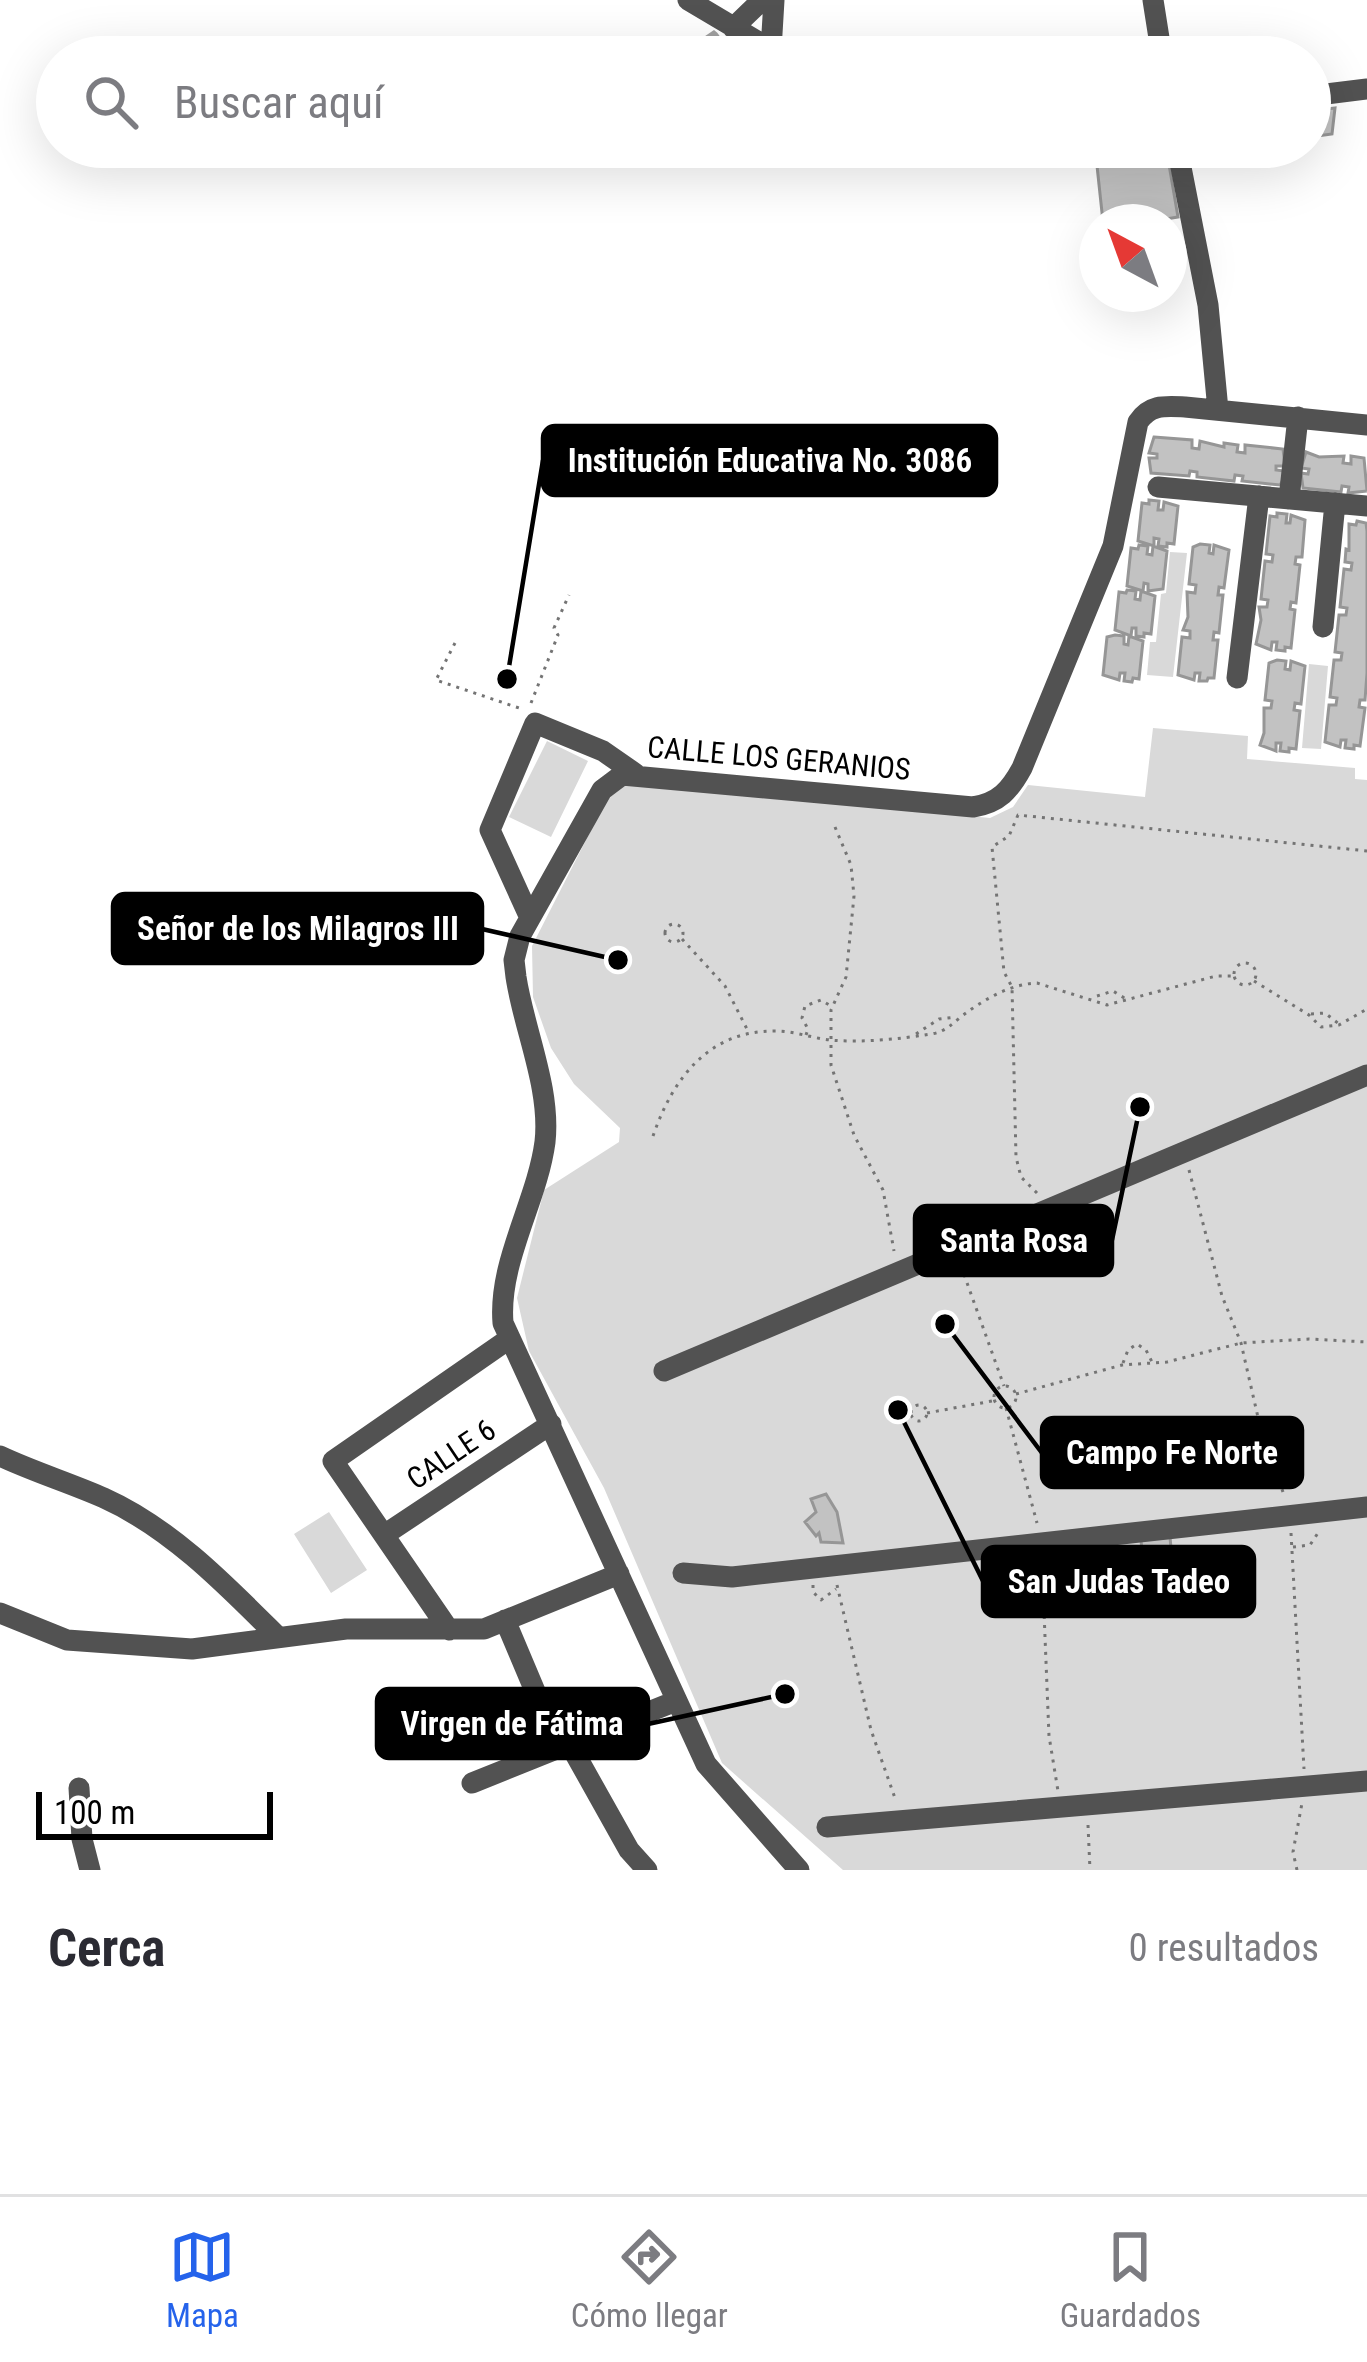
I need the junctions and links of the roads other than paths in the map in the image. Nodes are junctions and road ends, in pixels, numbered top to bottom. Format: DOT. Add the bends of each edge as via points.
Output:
graph roads {
  1 [pos="688,0"];
  2 [pos="762,0"];
  3 [pos="774,0"];
  4 [pos="1154,0"];
  5 [pos="734,28"];
  6 [pos="748,36"];
  7 [pos="776,36"];
  8 [pos="1159,36"];
  9 [pos="1367,89"];
  10 [pos="1331,93"];
  11 [pos="1181,168"];
  12 [pos="1218,410"];
  13 [pos="1298,417"];
  14 [pos="1367,424"];
  15 [pos="1158,487"];
  16 [pos="1258,496"];
  17 [pos="1289,499"];
  18 [pos="1335,503"];
  19 [pos="1367,506"];
  20 [pos="1323,626"];
  21 [pos="1238,678"];
  22 [pos="636,774"];
  23 [pos="530,918"];
  24 [pos="1367,1075"];
  25 [pos="509,1339"];
  26 [pos="664,1371"];
  27 [pos="551,1424"];
  28 [pos="0,1456"];
  29 [pos="1367,1507"];
  30 [pos="384,1535"];
  31 [pos="619,1574"];
  32 [pos="682,1574"];
  33 [pos="0,1613"];
  34 [pos="505,1620"];
  35 [pos="449,1630"];
  36 [pos="278,1637"];
  37 [pos="676,1701"];
  38 [pos="564,1746"];
  39 [pos="1367,1781"];
  40 [pos="472,1784"];
  41 [pos="80,1788"];
  42 [pos="827,1827"];
  43 [pos="90,1870"];
  44 [pos="646,1870"];
  45 [pos="800,1870"];
  1 -- 5 [label="street"];
  2 -- 5 [label="street"];
  3 -- 7 [label="street"];
  4 -- 8 [label="street"];
  5 -- 6 [label="street"];
  9 -- 10 [label="street"];
  11 -- 12 [label="street"];
  12 -- 13 [label="street, CALLE LOS GERANIOS"];
  12 -- 22 [label="street, CALLE LOS GERANIOS" via="1162,406 1138,422 1109,557 1022,768 1002,797 973,807"];
  13 -- 14 [label="street, CALLE LOS GERANIOS"];
  13 -- 17 [label="street"];
  15 -- 16 [label="street"];
  16 -- 17 [label="street"];
  16 -- 21 [label="street"];
  17 -- 18 [label="street"];
  18 -- 19 [label="street"];
  18 -- 20 [label="street"];
  22 -- 23 [label="street, CALLE LOS GERANIOS" via="602,790"];
  22 -- 23 [label="street" via="535,723 490,830"];
  23 -- 25 [label="street, CALLE LOS GERANIOS" via="514,960 545,1138 502,1304"];
  24 -- 26 [label="street"];
  25 -- 27 [label="street, CALLE LOS GERANIOS"];
  25 -- 30 [label="street" via="333,1461"];
  27 -- 30 [label="street, CALLE 6"];
  27 -- 31 [label="street, CALLE LOS GERANIOS"];
  28 -- 36 [label="street" via="139,1518 214,1574"];
  29 -- 32 [label="street" via="1041,1543 835,1577"];
  30 -- 35 [label="street"];
  31 -- 34 [label="street"];
  31 -- 37 [label="street, CALLE LOS GERANIOS"];
  33 -- 36 [label="street" via="67,1640 192,1649"];
  34 -- 35 [label="street"];
  34 -- 38 [label="street"];
  35 -- 36 [label="street"];
  37 -- 38 [label="street"];
  37 -- 45 [label="street, CALLE LOS GERANIOS" via="706,1764"];
  38 -- 40 [label="street"];
  38 -- 44 [label="street"];
  39 -- 42 [label="street"];
  41 -- 43 [label="street"];
}
